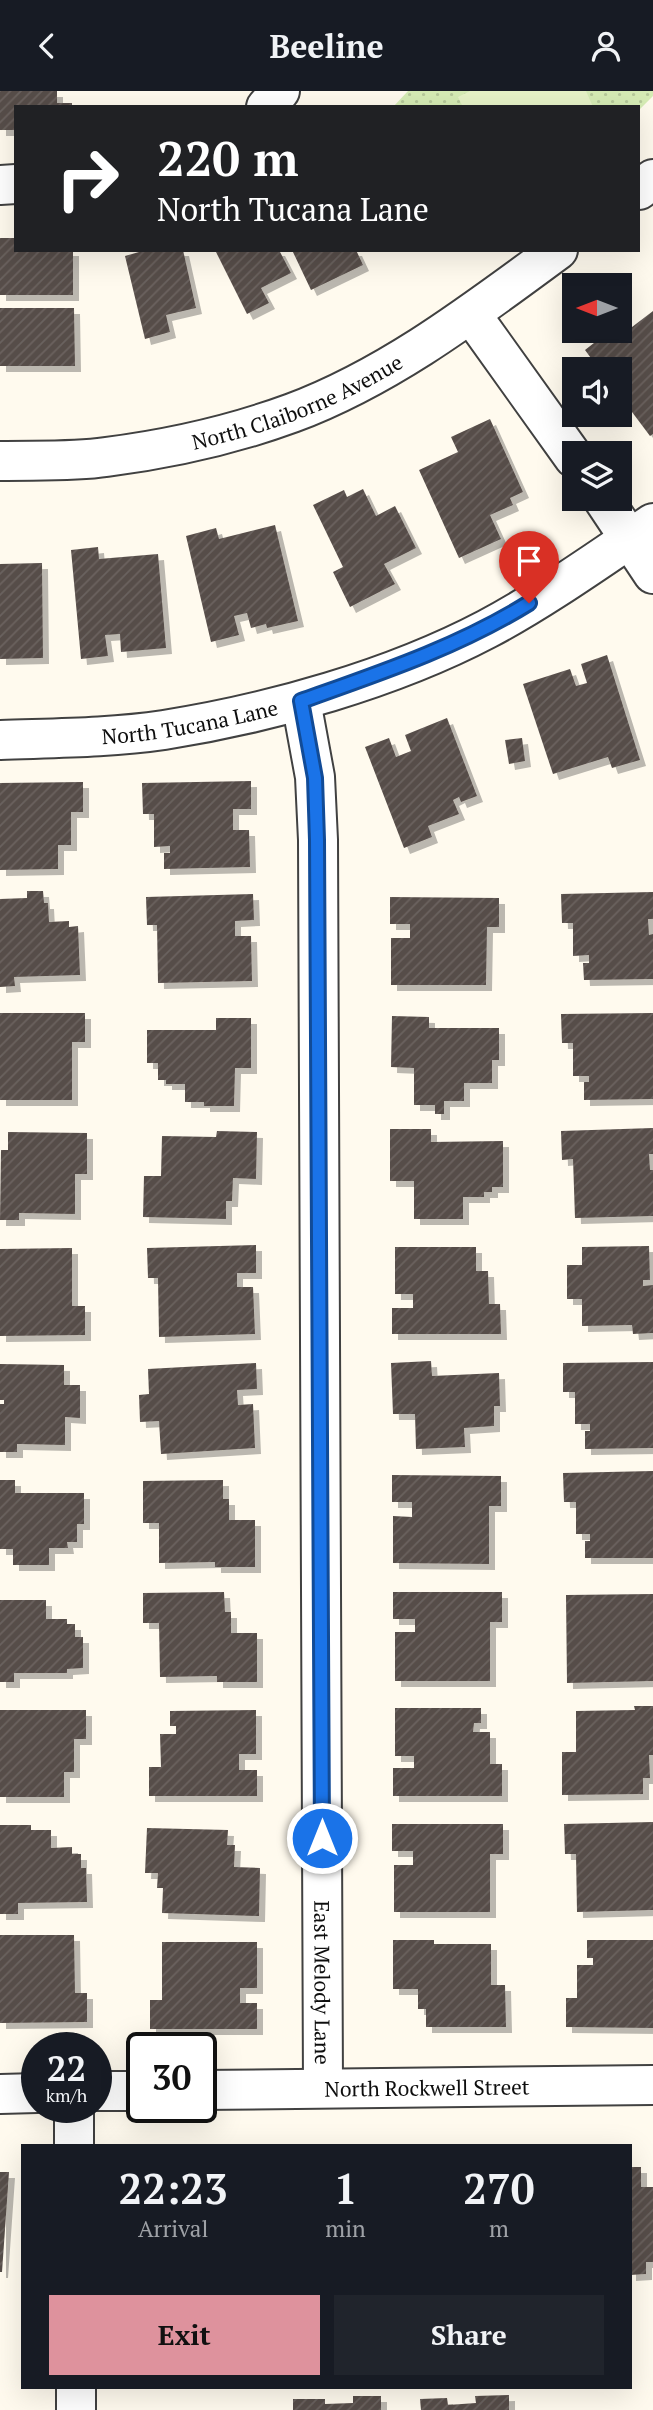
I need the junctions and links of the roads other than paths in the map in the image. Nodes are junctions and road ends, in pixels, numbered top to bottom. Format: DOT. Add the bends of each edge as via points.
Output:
graph roads {
  1 [pos="280,91"];
  2 [pos="268,105"];
  3 [pos="555,252"];
  4 [pos="471,314"];
  5 [pos="562,441"];
  6 [pos="0,461"];
  7 [pos="618,511"];
  8 [pos="642,530"];
  9 [pos="653,574"];
  10 [pos="301,701"];
  11 [pos="0,740"];
  12 [pos="653,2085"];
  13 [pos="323,2088"];
  14 [pos="217,2090"];
  15 [pos="21,2093"];
  16 [pos="0,2094"];
  17 [pos="74,2123"];
  18 [pos="74,2144"];
  19 [pos="76,2389"];
  20 [pos="76,2410"];
  1 -- 2 [label="street"];
  3 -- 4 [label="street, North Claiborne Avenue"];
  4 -- 5 [label="street"];
  4 -- 6 [label="street, North Claiborne Avenue" via="359,382 281,417 177,446 103,458"];
  7 -- 8 [label="street"];
  8 -- 9 [label="street"];
  8 -- 10 [label="street, North Tucana Lane" via="488,628"];
  10 -- 11 [label="street, North Tucana Lane" via="164,730"];
  10 -- 13 [label="street, East Melody Lane" via="315,778 317,840"];
  12 -- 13 [label="street, North Rockwell Street"];
  13 -- 14 [label="street, North Rockwell Street"];
  15 -- 16 [label="street"];
  17 -- 18 [label="street"];
  19 -- 20 [label="street"];
}
